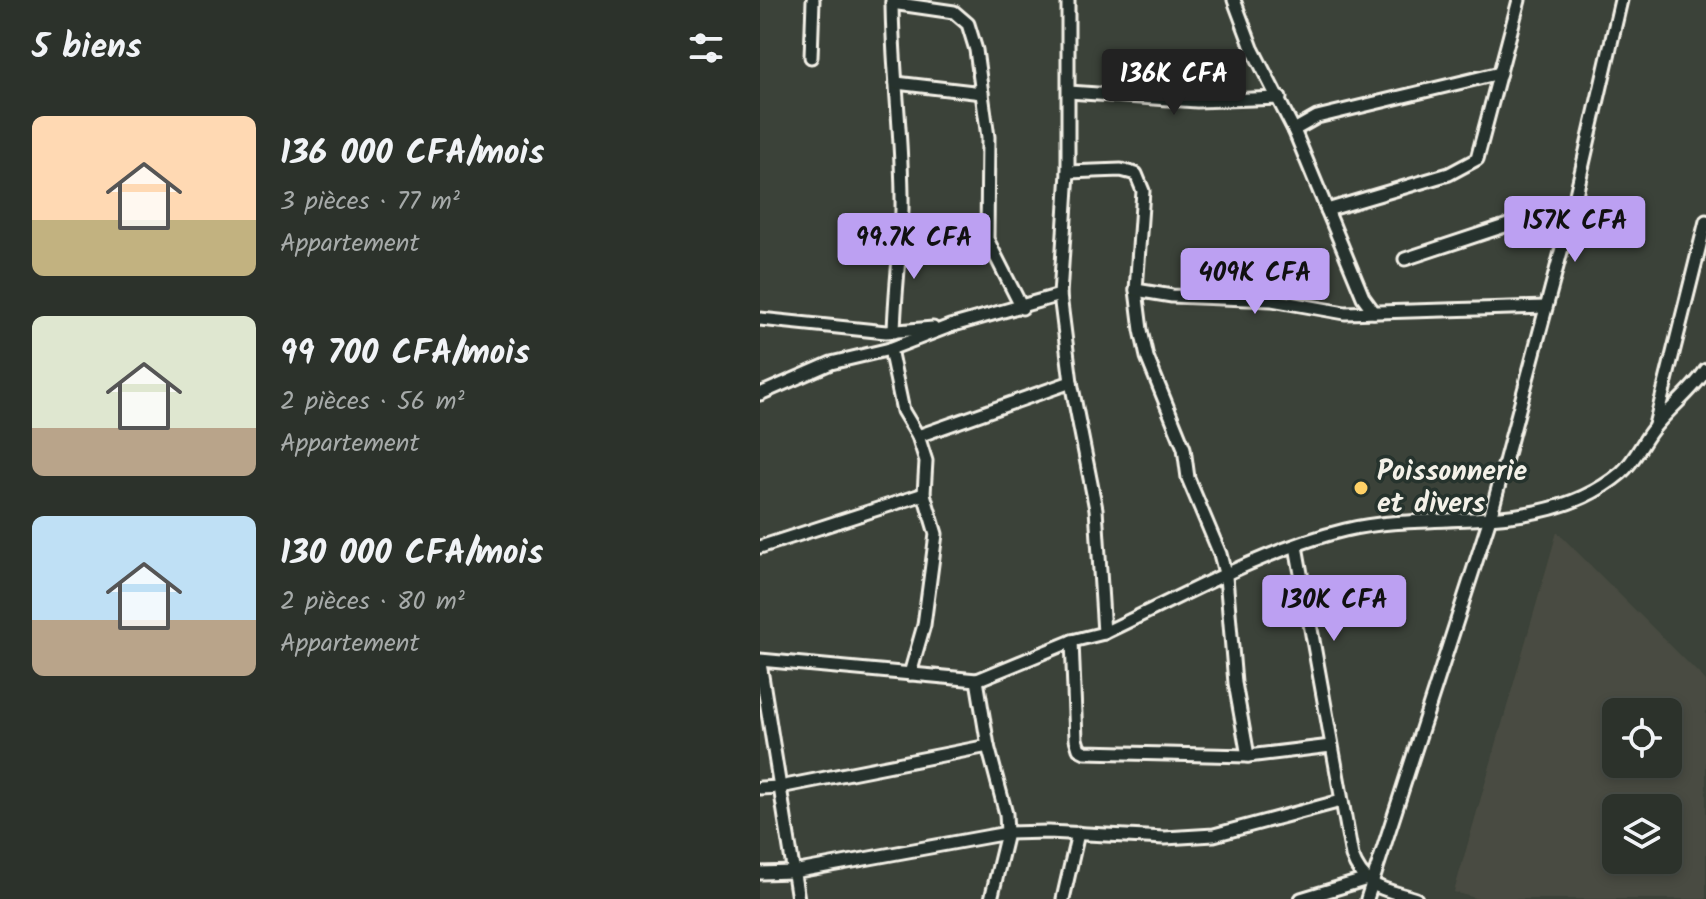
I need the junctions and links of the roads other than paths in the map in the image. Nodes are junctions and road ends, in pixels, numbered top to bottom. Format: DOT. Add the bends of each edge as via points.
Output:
graph roads {
  1 [pos="813,0"];
  2 [pos="1068,0"];
  3 [pos="1234,0"];
  4 [pos="1519,0"];
  5 [pos="1621,0"];
  6 [pos="892,2"];
  7 [pos="811,57"];
  8 [pos="1500,73"];
  9 [pos="896,83"];
  10 [pos="1069,92"];
  11 [pos="982,93"];
  12 [pos="1280,98"];
  13 [pos="1294,130"];
  14 [pos="1068,172"];
  15 [pos="1574,203"];
  16 [pos="1327,210"];
  17 [pos="1706,221"];
  18 [pos="1405,259"];
  19 [pos="1136,290"];
  20 [pos="1060,295"];
  21 [pos="1546,307"];
  22 [pos="1022,308"];
  23 [pos="1374,312"];
  24 [pos="760,319"];
  25 [pos="950,326"];
  26 [pos="894,332"];
  27 [pos="890,349"];
  28 [pos="1706,370"];
  29 [pos="1071,382"];
  30 [pos="760,394"];
  31 [pos="1655,425"];
  32 [pos="918,436"];
  33 [pos="924,494"];
  34 [pos="1490,518"];
  35 [pos="1296,546"];
  36 [pos="760,547"];
  37 [pos="1226,577"];
  38 [pos="1104,633"];
  39 [pos="1072,641"];
  40 [pos="760,662"];
  41 [pos="910,674"];
  42 [pos="977,680"];
  43 [pos="765,725"];
  44 [pos="988,746"];
  45 [pos="1331,746"];
  46 [pos="1248,756"];
  47 [pos="780,787"];
  48 [pos="760,788"];
  49 [pos="1341,801"];
  50 [pos="1007,833"];
  51 [pos="1078,833"];
  52 [pos="793,872"];
  53 [pos="760,873"];
  54 [pos="1368,882"];
  55 [pos="798,899"];
  56 [pos="991,899"];
  57 [pos="1063,899"];
  58 [pos="1301,899"];
  59 [pos="1367,899"];
  60 [pos="1416,899"];
  1 -- 7 [label="street"];
  2 -- 10 [label="street"];
  3 -- 12 [label="street" via="1252,48"];
  4 -- 8 [label="street"];
  5 -- 15 [label="street"];
  6 -- 9 [label="street"];
  6 -- 11 [label="street" via="963,16 976,50"];
  8 -- 13 [label="street" via="1317,117"];
  8 -- 16 [label="street" via="1477,159 1466,168"];
  9 -- 11 [label="street"];
  9 -- 26 [label="street" via="902,211"];
  10 -- 12 [label="street" via="1197,101"];
  10 -- 14 [label="street"];
  11 -- 22 [label="street" via="988,137 987,239"];
  12 -- 13 [label="street"];
  13 -- 16 [label="street"];
  14 -- 19 [label="street" via="1121,170 1140,179"];
  14 -- 20 [label="street"];
  15 -- 18 [label="street"];
  15 -- 21 [label="street"];
  16 -- 23 [label="street"];
  17 -- 31 [label="street"];
  19 -- 23 [label="street"];
  19 -- 37 [label="street" via="1147,357"];
  20 -- 22 [label="street"];
  20 -- 29 [label="street"];
  21 -- 23 [label="street"];
  21 -- 34 [label="street"];
  22 -- 25 [label="street"];
  24 -- 26 [label="street"];
  25 -- 26 [label="street"];
  25 -- 27 [label="street"];
  27 -- 30 [label="street" via="831,363"];
  27 -- 32 [label="street" via="903,411"];
  28 -- 31 [label="street"];
  29 -- 32 [label="street"];
  29 -- 38 [label="street" via="1096,509"];
  31 -- 34 [label="street" via="1622,472 1596,490 1532,514"];
  32 -- 33 [label="street" via="926,461"];
  33 -- 36 [label="street"];
  33 -- 41 [label="street" via="936,534 924,625"];
  34 -- 35 [label="street" via="1386,523"];
  34 -- 54 [label="street"];
  35 -- 37 [label="street"];
  35 -- 45 [label="street"];
  37 -- 38 [label="street"];
  37 -- 46 [label="street"];
  38 -- 39 [label="street"];
  39 -- 42 [label="street"];
  39 -- 46 [label="street" via="1079,749"];
  40 -- 41 [label="street"];
  40 -- 43 [label="street"];
  41 -- 42 [label="street"];
  42 -- 44 [label="street"];
  43 -- 47 [label="street"];
  44 -- 47 [label="street"];
  44 -- 50 [label="street" via="1002,791"];
  45 -- 46 [label="street"];
  45 -- 49 [label="street"];
  47 -- 48 [label="street"];
  47 -- 52 [label="street"];
  49 -- 51 [label="street" via="1214,835"];
  49 -- 54 [label="street" via="1352,856"];
  50 -- 51 [label="street"];
  50 -- 52 [label="street"];
  50 -- 56 [label="street"];
  51 -- 57 [label="street"];
  52 -- 53 [label="street"];
  52 -- 55 [label="street"];
  54 -- 58 [label="street"];
  54 -- 59 [label="street"];
  54 -- 60 [label="street"];
}
